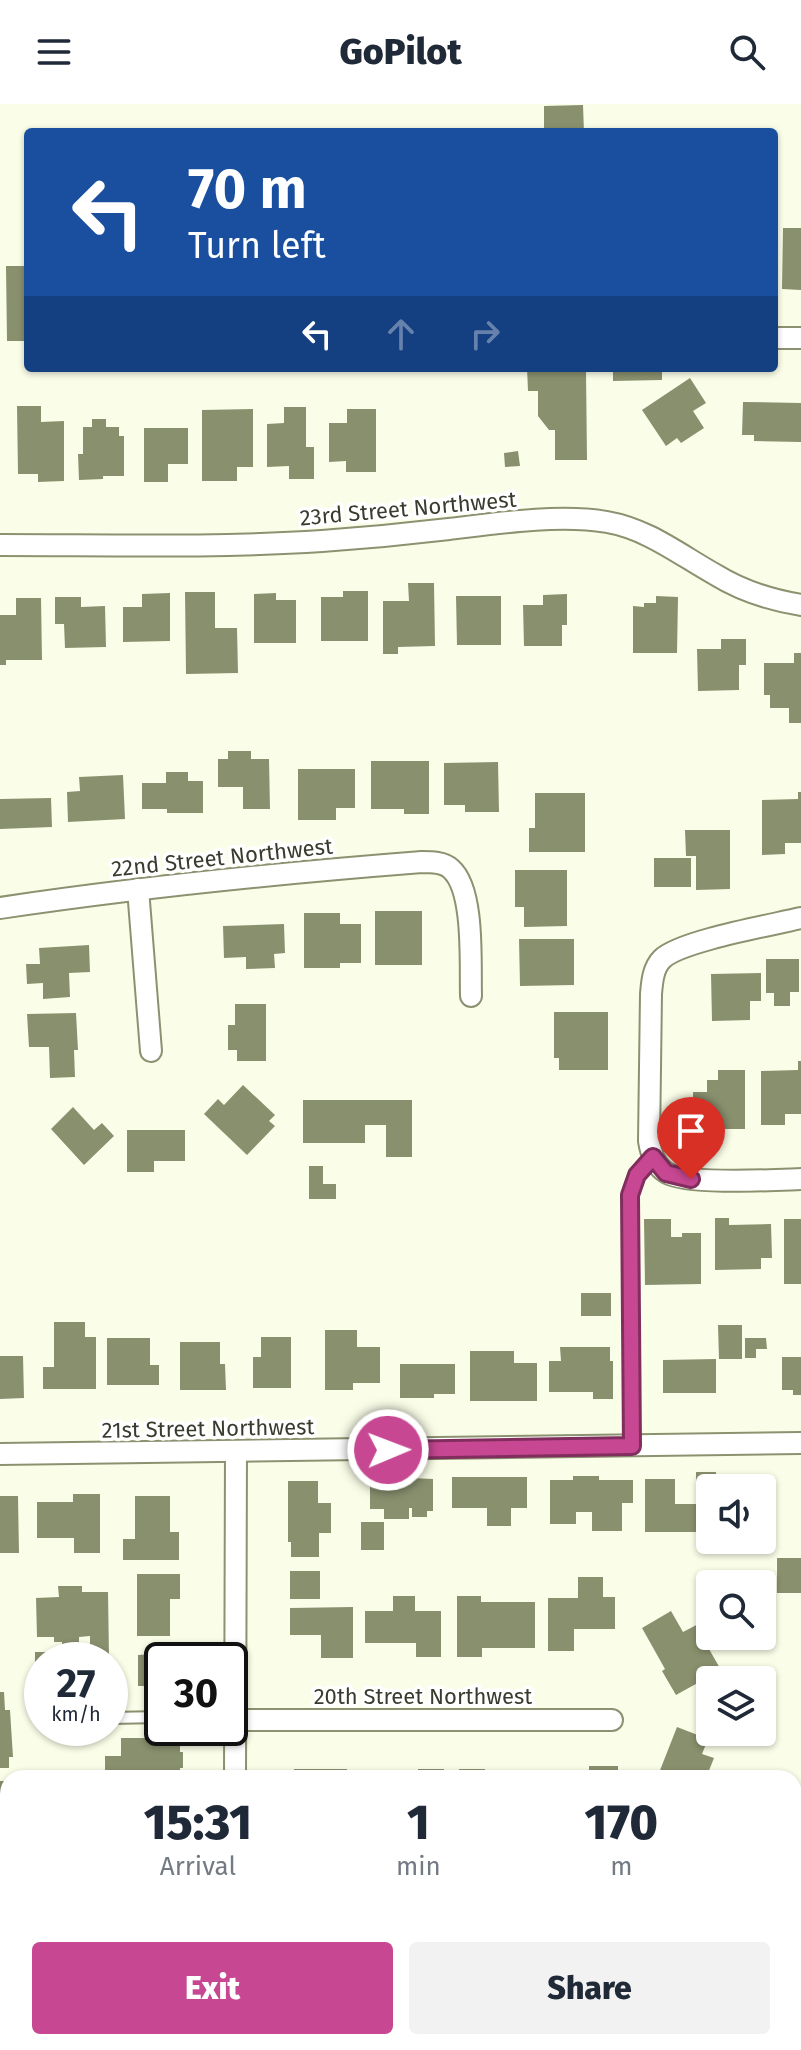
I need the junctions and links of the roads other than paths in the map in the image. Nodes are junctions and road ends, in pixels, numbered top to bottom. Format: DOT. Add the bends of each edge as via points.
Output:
graph roads {
  1 [pos="778,338"];
  2 [pos="801,338"];
  3 [pos="0,545"];
  4 [pos="801,605"];
  5 [pos="138,889"];
  6 [pos="0,908"];
  7 [pos="801,918"];
  8 [pos="471,996"];
  9 [pos="151,1051"];
  10 [pos="656,1163"];
  11 [pos="801,1179"];
  12 [pos="801,1443"];
  13 [pos="632,1446"];
  14 [pos="236,1452"];
  15 [pos="0,1454"];
  16 [pos="234,1642"];
  17 [pos="248,1717"];
  18 [pos="612,1720"];
  19 [pos="234,1746"];
  20 [pos="235,1770"];
  1 -- 2 [label="street"];
  3 -- 4 [label="street, 23rd Street Northwest" via="251,544 580,520 623,525 652,536 747,590"];
  5 -- 6 [label="street, 22nd Street Northwest"];
  5 -- 8 [label="street, 22nd Street Northwest" via="422,862 450,867 467,901"];
  5 -- 9 [label="street"];
  7 -- 10 [label="street" via="698,942 662,959 651,994 649,1141"];
  10 -- 11 [label="street" via="672,1176 691,1179"];
  10 -- 13 [label="lane" via="637,1175 630,1195"];
  12 -- 13 [label="street, 21st Street Northwest"];
  13 -- 14 [label="street, 21st Street Northwest"];
  14 -- 15 [label="street, 21st Street Northwest"];
  14 -- 16 [label="street"];
  17 -- 18 [label="street, 20th Street Northwest"];
  19 -- 20 [label="street"];
}
